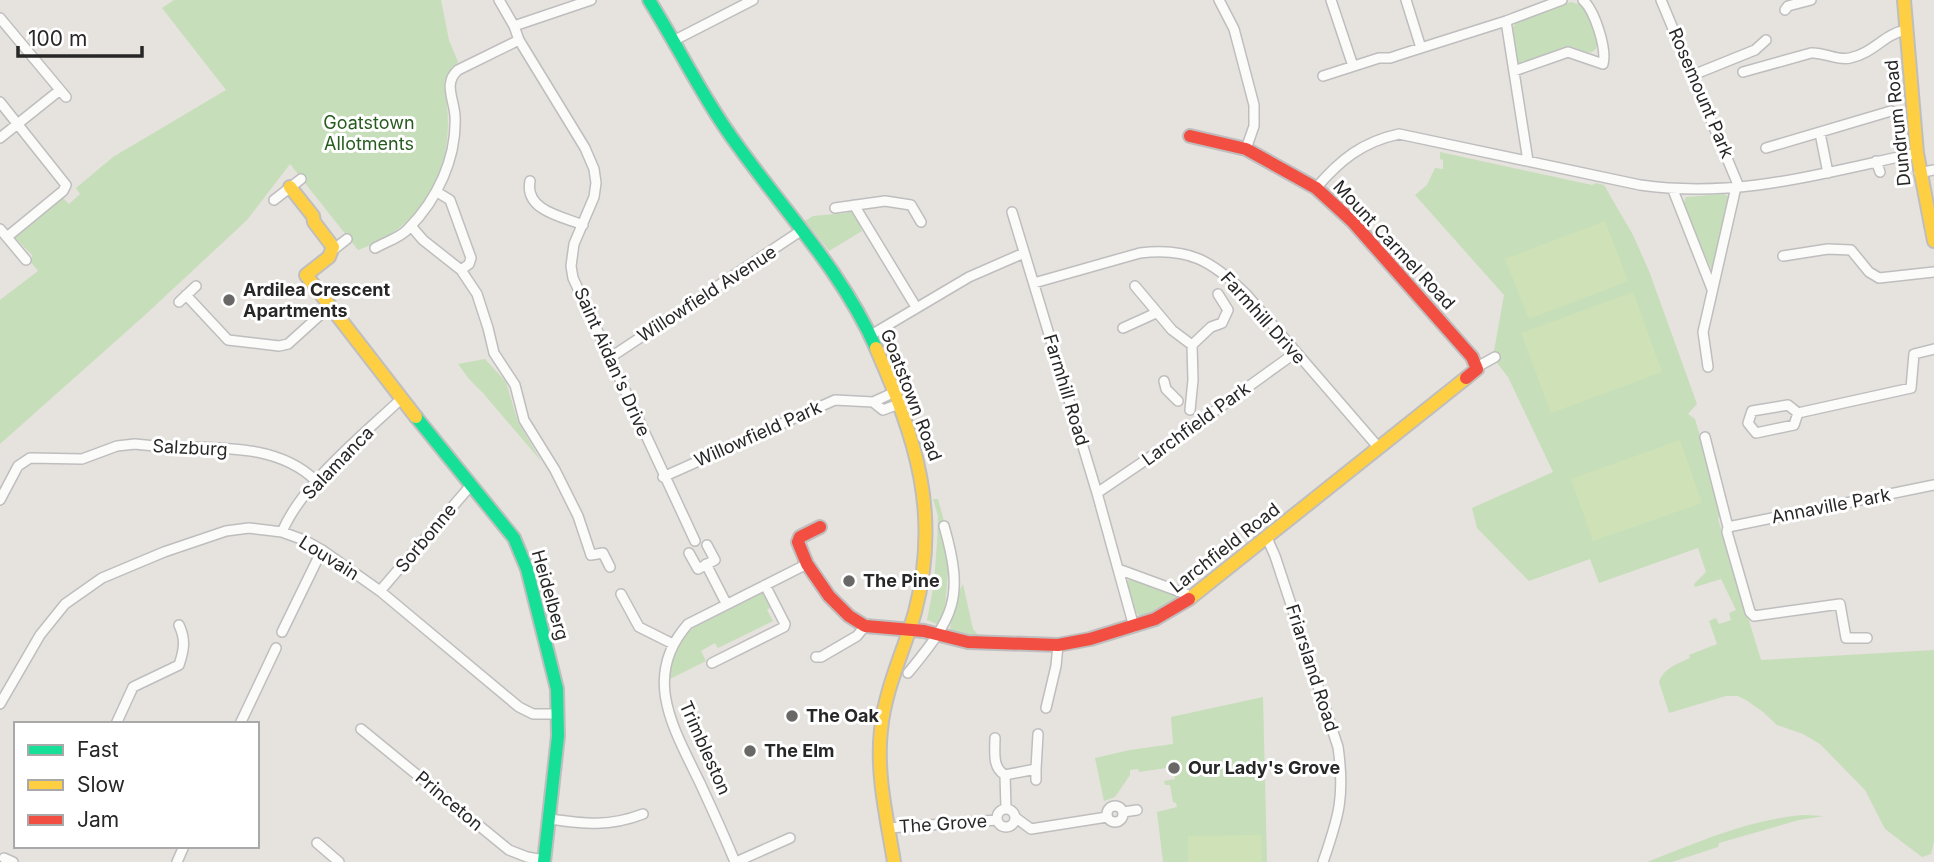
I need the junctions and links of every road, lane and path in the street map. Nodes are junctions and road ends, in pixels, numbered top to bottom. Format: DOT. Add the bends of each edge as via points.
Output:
graph roads {
  1 [pos="499,0"];
  2 [pos="591,0"];
  3 [pos="649,0"];
  4 [pos="753,0"];
  5 [pos="1219,0"];
  6 [pos="1331,0"];
  7 [pos="1406,0"];
  8 [pos="1562,0"];
  9 [pos="1583,0"];
  10 [pos="1661,0"];
  11 [pos="1811,0"];
  12 [pos="1904,0"];
  13 [pos="1785,10"];
  14 [pos="0,18"];
  15 [pos="1506,21"];
  16 [pos="514,26"];
  17 [pos="1906,30"];
  18 [pos="519,40"];
  19 [pos="1766,40"];
  20 [pos="673,41"];
  21 [pos="1421,48"];
  22 [pos="1353,66"];
  23 [pos="1514,71"];
  24 [pos="1743,72"];
  25 [pos="1693,75"];
  26 [pos="1323,76"];
  27 [pos="0,102"];
  28 [pos="1891,111"];
  29 [pos="18,124"];
  30 [pos="1820,133"];
  31 [pos="1190,136"];
  32 [pos="0,138"];
  33 [pos="1766,148"];
  34 [pos="1246,149"];
  35 [pos="1917,153"];
  36 [pos="1876,161"];
  37 [pos="1528,162"];
  38 [pos="1934,170"];
  39 [pos="1880,172"];
  40 [pos="1828,173"];
  41 [pos="1919,173"];
  42 [pos="301,179"];
  43 [pos="530,181"];
  44 [pos="290,187"];
  45 [pos="1738,187"];
  46 [pos="1316,188"];
  47 [pos="1673,190"];
  48 [pos="438,192"];
  49 [pos="274,200"];
  50 [pos="854,205"];
  51 [pos="835,208"];
  52 [pos="1012,212"];
  53 [pos="922,222"];
  54 [pos="583,225"];
  55 [pos="411,226"];
  56 [pos="0,229"];
  57 [pos="802,230"];
  58 [pos="7,237"];
  59 [pos="347,239"];
  60 [pos="1934,241"];
  61 [pos="375,248"];
  62 [pos="333,250"];
  63 [pos="1024,253"];
  64 [pos="1783,256"];
  65 [pos="26,260"];
  66 [pos="461,270"];
  67 [pos="1934,272"];
  68 [pos="1034,283"];
  69 [pos="196,286"];
  70 [pos="1135,286"];
  71 [pos="1712,291"];
  72 [pos="1218,294"];
  73 [pos="186,295"];
  74 [pos="178,302"];
  75 [pos="330,306"];
  76 [pos="916,307"];
  77 [pos="1156,313"];
  78 [pos="1123,328"];
  79 [pos="871,335"];
  80 [pos="1192,345"];
  81 [pos="1934,349"];
  82 [pos="1295,353"];
  83 [pos="611,357"];
  84 [pos="1495,358"];
  85 [pos="1708,367"];
  86 [pos="1477,368"];
  87 [pos="1164,381"];
  88 [pos="897,398"];
  89 [pos="401,399"];
  90 [pos="1178,401"];
  91 [pos="1798,413"];
  92 [pos="1174,414"];
  93 [pos="1705,437"];
  94 [pos="1379,448"];
  95 [pos="663,477"];
  96 [pos="316,481"];
  97 [pos="472,484"];
  98 [pos="1934,485"];
  99 [pos="1097,492"];
  100 [pos="0,500"];
  101 [pos="944,526"];
  102 [pos="820,527"];
  103 [pos="1728,527"];
  104 [pos="282,532"];
  105 [pos="1267,538"];
  106 [pos="695,541"];
  107 [pos="707,545"];
  108 [pos="1256,547"];
  109 [pos="322,550"];
  110 [pos="690,553"];
  111 [pos="1275,556"];
  112 [pos="706,564"];
  113 [pos="807,564"];
  114 [pos="610,567"];
  115 [pos="1118,569"];
  116 [pos="765,585"];
  117 [pos="380,592"];
  118 [pos="621,594"];
  119 [pos="1190,599"];
  120 [pos="726,603"];
  121 [pos="179,625"];
  122 [pos="865,626"];
  123 [pos="1134,627"];
  124 [pos="908,631"];
  125 [pos="282,632"];
  126 [pos="939,635"];
  127 [pos="1867,638"];
  128 [pos="673,644"];
  129 [pos="1058,645"];
  130 [pos="276,648"];
  131 [pos="816,657"];
  132 [pos="712,663"];
  133 [pos="908,673"];
  134 [pos="0,704"];
  135 [pos="1046,708"];
  136 [pos="558,714"];
  137 [pos="117,722"];
  138 [pos="241,722"];
  139 [pos="361,729"];
  140 [pos="1038,734"];
  141 [pos="995,738"];
  142 [pos="1036,769"];
  143 [pos="1005,775"];
  144 [pos="1036,780"];
  145 [pos="1006,808"];
  146 [pos="1137,810"];
  147 [pos="643,814"];
  148 [pos="1016,818"];
  149 [pos="550,819"];
  150 [pos="997,820"];
  151 [pos="889,828"];
  152 [pos="790,838"];
  153 [pos="317,843"];
  154 [pos="544,861"];
  155 [pos="339,862"];
  156 [pos="735,862"];
  157 [pos="894,862"];
  158 [pos="1322,862"];
  1 -- 16 [label="street, Saint Aidan's Drive"];
  2 -- 16 [label="street"];
  3 -- 20 [label="street, Goatstown Road"];
  4 -- 20 [label="street"];
  5 -- 34 [label="street" via="1234,29 1254,106 1254,126"];
  6 -- 22 [label="street"];
  7 -- 21 [label="street"];
  8 -- 15 [label="street"];
  9 -- 23 [label="street" via="1591,8 1604,48 1603,64 1568,52"];
  10 -- 25 [label="street, Rosemount Park"];
  11 -- 13 [label="street"];
  12 -- 17 [label="street, Dundrum Road"];
  14 -- 29 [label="street" via="63,94"];
  15 -- 21 [label="street"];
  15 -- 23 [label="street"];
  16 -- 18 [label="street, Saint Aidan's Drive"];
  17 -- 24 [label="street" via="1849,58 1811,53"];
  17 -- 35 [label="street, Dundrum Road"];
  18 -- 48 [label="street" via="451,76 453,146"];
  18 -- 54 [label="street, Saint Aidan's Drive" via="590,159 596,183"];
  19 -- 25 [label="street" via="1755,50"];
  20 -- 57 [label="street, Goatstown Road" via="707,103"];
  21 -- 22 [label="street"];
  22 -- 26 [label="street"];
  23 -- 37 [label="street"];
  25 -- 45 [label="street, Rosemount Park"];
  27 -- 29 [label="street"];
  28 -- 30 [label="street"];
  29 -- 32 [label="street"];
  29 -- 58 [label="street" via="66,185"];
  30 -- 33 [label="street"];
  30 -- 40 [label="street"];
  31 -- 34 [label="street, Mount Carmel Road"];
  34 -- 46 [label="street, Mount Carmel Road"];
  35 -- 36 [label="street"];
  35 -- 41 [label="street, Dundrum Road"];
  36 -- 39 [label="street"];
  36 -- 40 [label="street"];
  37 -- 46 [label="street" via="1399,134 1369,143 1339,163"];
  37 -- 47 [label="street"];
  38 -- 41 [label="street"];
  40 -- 45 [label="street"];
  41 -- 60 [label="street, Dundrum Road"];
  42 -- 44 [label="street"];
  43 -- 54 [label="street" via="534,200 550,215"];
  44 -- 49 [label="street"];
  44 -- 62 [label="street"];
  45 -- 47 [label="street"];
  45 -- 71 [label="street"];
  46 -- 86 [label="street, Mount Carmel Road" via="1386,258"];
  47 -- 71 [label="street"];
  48 -- 55 [label="street"];
  48 -- 66 [label="street" via="450,200 471,258"];
  50 -- 51 [label="street"];
  50 -- 53 [label="street" via="885,201 911,205"];
  50 -- 76 [label="street"];
  52 -- 63 [label="street, Farmhill Road"];
  54 -- 83 [label="street, Saint Aidan's Drive" via="574,244 573,278"];
  55 -- 61 [label="street"];
  55 -- 66 [label="street"];
  56 -- 58 [label="street"];
  57 -- 79 [label="street, Goatstown Road"];
  57 -- 83 [label="street, Willowfield Avenue"];
  58 -- 65 [label="street"];
  59 -- 62 [label="street"];
  62 -- 75 [label="street, Heidelberg" via="306,275"];
  63 -- 68 [label="street, Farmhill Road"];
  63 -- 76 [label="street"];
  64 -- 67 [label="street" via="1851,250 1879,278"];
  66 -- 114 [label="street" via="477,294 494,352 515,385 524,420 578,516 591,555 603,553"];
  68 -- 82 [label="street, Farmhill Drive" via="1140,253 1190,254 1223,272"];
  68 -- 99 [label="street, Farmhill Road"];
  69 -- 73 [label="street"];
  70 -- 77 [label="street"];
  71 -- 85 [label="street" via="1703,332"];
  72 -- 80 [label="street" via="1228,310 1222,323"];
  73 -- 74 [label="street"];
  73 -- 75 [label="street" via="228,340 279,346 295,339"];
  75 -- 89 [label="street, Heidelberg"];
  76 -- 79 [label="street"];
  77 -- 78 [label="street"];
  77 -- 80 [label="street"];
  79 -- 88 [label="street, Goatstown Road"];
  80 -- 90 [label="street" via="1190,406"];
  81 -- 91 [label="street" via="1914,354 1911,388"];
  82 -- 94 [label="street, Farmhill Drive"];
  82 -- 99 [label="street, Larchfield Park"];
  83 -- 95 [label="street, Saint Aidan's Drive"];
  84 -- 86 [label="street, Larchfield Road"];
  86 -- 94 [label="street, Larchfield Road"];
  87 -- 90 [label="street"];
  88 -- 95 [label="street, Willowfield Park" via="883,410 873,402 835,400"];
  88 -- 124 [label="street, Goatstown Road" via="922,474 927,509 923,572"];
  89 -- 96 [label="street, Salamanca"];
  89 -- 97 [label="street, Heidelberg"];
  90 -- 92 [label="street"];
  91 -- 91 [label="street" via="1794,425 1756,433 1748,423 1752,411 1787,405"];
  93 -- 103 [label="street"];
  94 -- 105 [label="street, Larchfield Road"];
  95 -- 106 [label="street, Saint Aidan's Drive"];
  96 -- 100 [label="street, Salzburg" via="285,458 258,451 135,444 82,459 30,458 18,466"];
  96 -- 104 [label="street, Salamanca"];
  97 -- 117 [label="street, Sorbonne"];
  97 -- 136 [label="street, Heidelberg" via="514,538 527,569 557,689"];
  98 -- 103 [label="street, Annaville Park"];
  99 -- 115 [label="street, Farmhill Road"];
  101 -- 126 [label="street" via="955,584"];
  102 -- 113 [label="street" via="798,542"];
  103 -- 127 [label="street" via="1754,616 1840,604 1846,638"];
  104 -- 109 [label="street, Louvain"];
  104 -- 134 [label="street, Louvain" via="226,531 102,578 65,604 40,635"];
  105 -- 108 [label="street, Larchfield Road"];
  105 -- 111 [label="street, Friarsland Road"];
  107 -- 112 [label="street" via="715,560"];
  108 -- 111 [label="street"];
  108 -- 119 [label="street, Larchfield Road"];
  109 -- 117 [label="street, Louvain"];
  109 -- 125 [label="street"];
  110 -- 112 [label="street" via="698,569"];
  111 -- 158 [label="street, Friarsland Road" via="1338,747 1342,800"];
  112 -- 120 [label="street"];
  113 -- 116 [label="street"];
  113 -- 122 [label="street" via="829,596"];
  115 -- 119 [label="street"];
  115 -- 123 [label="street, Farmhill Road"];
  116 -- 120 [label="street"];
  116 -- 132 [label="street" via="783,627"];
  117 -- 136 [label="street, Louvain" via="519,707 533,714"];
  118 -- 128 [label="street" via="639,627"];
  119 -- 123 [label="street, Larchfield Road"];
  120 -- 128 [label="street" via="688,624"];
  121 -- 137 [label="street" via="184,647 178,665 133,687"];
  122 -- 124 [label="street"];
  122 -- 131 [label="street" via="858,636"];
  123 -- 129 [label="street, Larchfield Road"];
  124 -- 126 [label="street, Larchfield Road"];
  124 -- 151 [label="street, Goatstown Road" via="881,727"];
  126 -- 129 [label="street, Larchfield Road" via="968,642"];
  126 -- 133 [label="street"];
  128 -- 156 [label="street, Trimbleston" via="664,694 669,718"];
  129 -- 135 [label="street"];
  130 -- 138 [label="street"];
  136 -- 149 [label="street, Heidelberg"];
  139 -- 154 [label="street, Princeton" via="509,850"];
  140 -- 142 [label="street"];
  141 -- 143 [label="street, The Grove" via="997,769"];
  142 -- 143 [label="street"];
  142 -- 144 [label="street"];
  143 -- 145 [label="street, The Grove"];
  145 -- 148 [label="street, The Grove"];
  145 -- 150 [label="street, The Grove"];
  146 -- 148 [label="street, The Grove" via="1123,812 1113,822 1107,817 1031,829"];
  147 -- 149 [label="street" via="591,825"];
  148 -- 150 [label="street, The Grove" via="1006,827"];
  149 -- 154 [label="street, Heidelberg"];
  150 -- 151 [label="street, The Grove"];
  151 -- 157 [label="street, Goatstown Road"];
  152 -- 156 [label="street"];
  153 -- 155 [label="street"];
}
